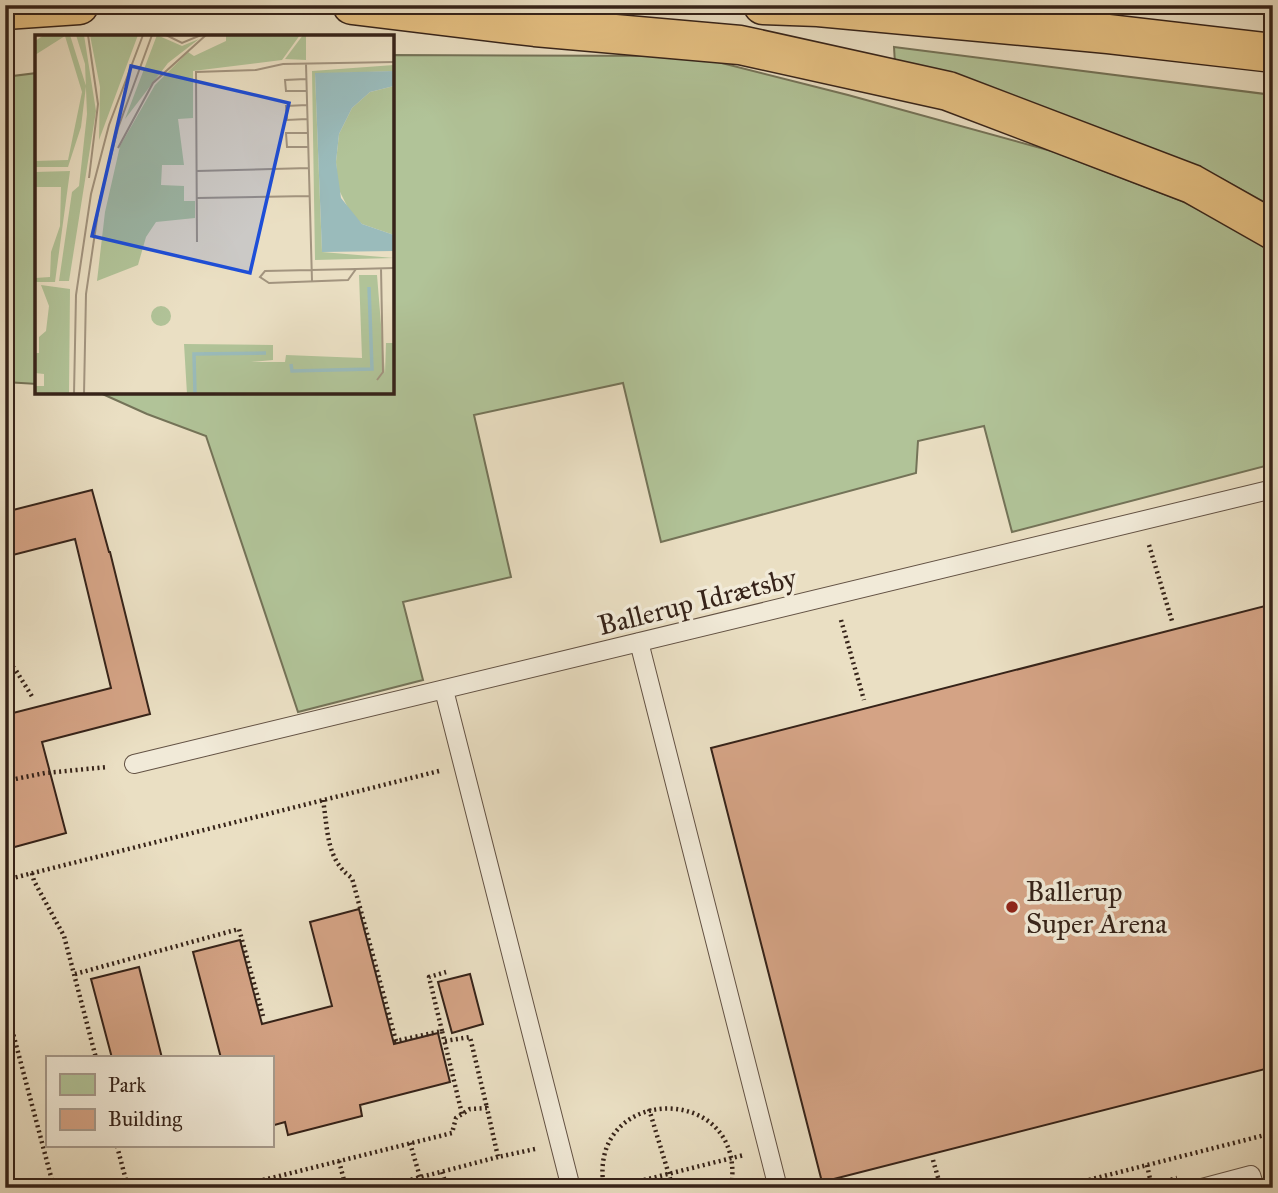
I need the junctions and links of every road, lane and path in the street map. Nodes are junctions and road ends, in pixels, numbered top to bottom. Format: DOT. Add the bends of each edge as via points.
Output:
graph roads {
  1 [pos="79,5"];
  2 [pos="352,5"];
  3 [pos="762,5"];
  4 [pos="5,10"];
  5 [pos="1273,53"];
  6 [pos="1273,230"];
  7 [pos="1273,489"];
  8 [pos="1152,554"];
  9 [pos="1172,621"];
  10 [pos="844,630"];
  11 [pos="639,642"];
  12 [pos="5,649"];
  13 [pos="7,662"];
  14 [pos="15,669"];
  15 [pos="444,690"];
  16 [pos="33,698"];
  17 [pos="864,700"];
  18 [pos="134,764"];
  19 [pos="463,765"];
  20 [pos="5,782"];
  21 [pos="323,800"];
  22 [pos="32,873"];
  23 [pos="5,880"];
  24 [pos="446,972"];
  25 [pos="75,974"];
  26 [pos="5,1003"];
  27 [pos="263,1016"];
  28 [pos="442,1031"];
  29 [pos="445,1041"];
  30 [pos="96,1056"];
  31 [pos="487,1108"];
  32 [pos="649,1109"];
  33 [pos="462,1114"];
  34 [pos="1273,1133"];
  35 [pos="410,1143"];
  36 [pos="559,1143"];
  37 [pos="118,1148"];
  38 [pos="748,1154"];
  39 [pos="498,1157"];
  40 [pos="732,1158"];
  41 [pos="933,1160"];
  42 [pos="340,1161"];
  43 [pos="1147,1165"];
  44 [pos="442,1172"];
  45 [pos="669,1174"];
  46 [pos="420,1177"];
  47 [pos="262,1180"];
  48 [pos="54,1188"];
  49 [pos="128,1188"];
  50 [pos="231,1188"];
  51 [pos="264,1188"];
  52 [pos="346,1188"];
  53 [pos="379,1188"];
  54 [pos="447,1188"];
  55 [pos="571,1188"];
  56 [pos="604,1188"];
  57 [pos="612,1188"];
  58 [pos="673,1188"];
  59 [pos="731,1188"];
  60 [pos="778,1188"];
  61 [pos="941,1188"];
  62 [pos="1057,1188"];
  63 [pos="1152,1188"];
  64 [pos="1202,1188"];
  65 [pos="1255,1188"];
  1 -- 4 [label="highway"];
  2 -- 6 [label="highway" via="740,45 948,91 1192,184"];
  3 -- 5 [label="highway" via="1080,31"];
  7 -- 11 [label="lane, Ballerup Idrætsby"];
  8 -- 9 [label="path"];
  10 -- 17 [label="path"];
  11 -- 15 [label="lane, Ballerup Idrætsby"];
  11 -- 60 [label="lane"];
  12 -- 14 [label="path"];
  13 -- 14 [label="path"];
  14 -- 16 [label="path"];
  15 -- 18 [label="lane, Ballerup Idrætsby"];
  15 -- 19 [label="lane"];
  18 -- 20 [label="path"];
  19 -- 21 [label="path"];
  19 -- 36 [label="lane"];
  21 -- 22 [label="path"];
  21 -- 28 [label="path" via="333,856 352,878 396,1041"];
  22 -- 23 [label="path"];
  22 -- 25 [label="path" via="64,936"];
  24 -- 28 [label="path" via="429,976"];
  25 -- 27 [label="path" via="240,929"];
  25 -- 30 [label="path"];
  26 -- 48 [label="path"];
  28 -- 29 [label="path"];
  29 -- 31 [label="path" via="470,1037"];
  29 -- 33 [label="path"];
  31 -- 33 [label="path"];
  31 -- 39 [label="path"];
  32 -- 40 [label="path" via="675,1107 701,1116 720,1134"];
  32 -- 45 [label="path"];
  32 -- 56 [label="path" via="626,1121 610,1141 603,1165"];
  33 -- 35 [label="path" via="452,1133"];
  34 -- 43 [label="path"];
  35 -- 42 [label="path"];
  35 -- 46 [label="path"];
  36 -- 39 [label="path"];
  36 -- 55 [label="lane"];
  37 -- 49 [label="path"];
  38 -- 40 [label="path"];
  39 -- 44 [label="path"];
  40 -- 45 [label="path"];
  40 -- 59 [label="path"];
  41 -- 61 [label="path"];
  42 -- 47 [label="path"];
  42 -- 52 [label="path"];
  43 -- 62 [label="path"];
  43 -- 63 [label="path"];
  44 -- 46 [label="path"];
  44 -- 54 [label="path"];
  45 -- 57 [label="path"];
  45 -- 58 [label="path"];
  46 -- 53 [label="path"];
  47 -- 50 [label="path"];
  47 -- 51 [label="path"];
  64 -- 65 [label="lane" via="1251,1175"];
}
